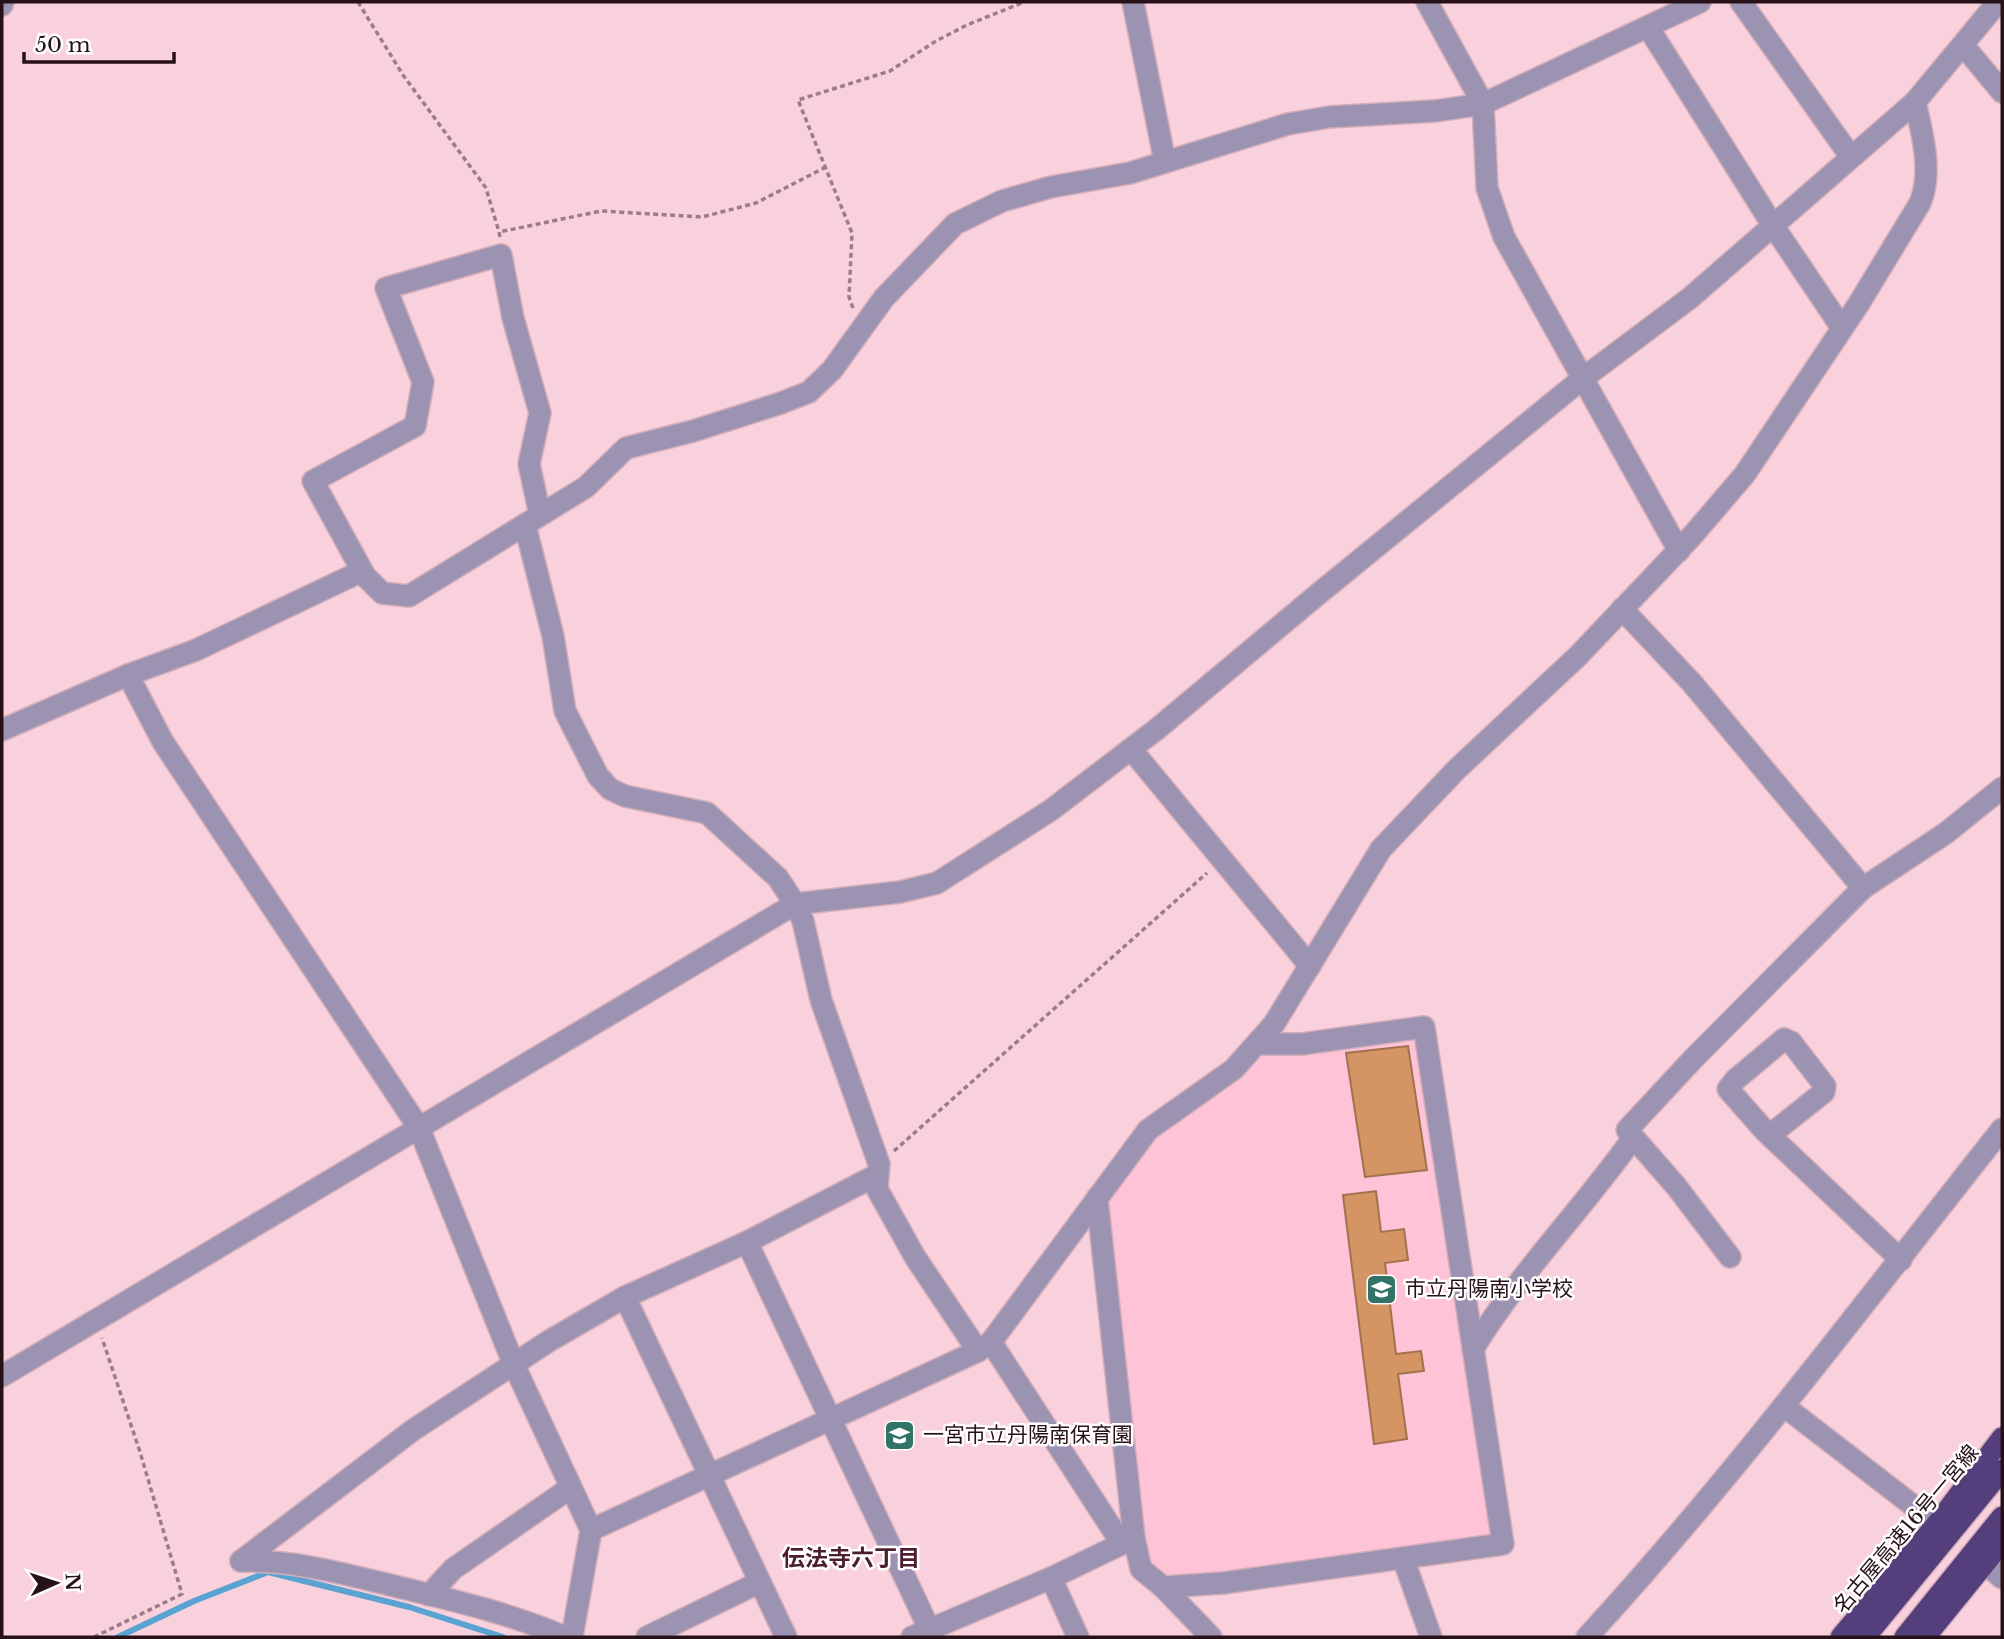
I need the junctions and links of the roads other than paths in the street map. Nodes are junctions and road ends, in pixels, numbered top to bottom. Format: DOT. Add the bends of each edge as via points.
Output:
graph roads {
  1 [pos="1133,2"];
  2 [pos="1427,2"];
  3 [pos="1700,2"];
  4 [pos="1741,2"];
  5 [pos="1998,2"];
  6 [pos="1648,27"];
  7 [pos="1963,45"];
  8 [pos="2002,92"];
  9 [pos="1915,102"];
  10 [pos="1483,104"];
  11 [pos="1851,157"];
  12 [pos="1165,162"];
  13 [pos="1772,225"];
  14 [pos="1842,328"];
  15 [pos="1582,379"];
  16 [pos="532,520"];
  17 [pos="1679,551"];
  18 [pos="362,572"];
  19 [pos="1622,609"];
  20 [pos="128,675"];
  21 [pos="2,730"];
  22 [pos="1131,749"];
  23 [pos="2002,788"];
  24 [pos="1863,888"];
  25 [pos="795,904"];
  26 [pos="1310,966"];
  27 [pos="1257,1044"];
  28 [pos="418,1128"];
  29 [pos="2001,1134"];
  30 [pos="1770,1135"];
  31 [pos="1633,1138"];
  32 [pos="877,1188"];
  33 [pos="1097,1198"];
  34 [pos="747,1242"];
  35 [pos="1730,1257"];
  36 [pos="1901,1260"];
  37 [pos="625,1297"];
  38 [pos="984,1347"];
  39 [pos="1473,1349"];
  40 [pos="513,1366"];
  41 [pos="2,1376"];
  42 [pos="1784,1406"];
  43 [pos="831,1419"];
  44 [pos="2002,1438"];
  45 [pos="2002,1452"];
  46 [pos="2002,1470"];
  47 [pos="709,1475"];
  48 [pos="570,1488"];
  49 [pos="2002,1517"];
  50 [pos="1937,1524"];
  51 [pos="591,1531"];
  52 [pos="1128,1541"];
  53 [pos="2002,1542"];
  54 [pos="1403,1558"];
  55 [pos="1985,1564"];
  56 [pos="1051,1578"];
  57 [pos="2002,1578"];
  58 [pos="760,1582"];
  59 [pos="1163,1587"];
  60 [pos="429,1595"];
  61 [pos="925,1635"];
  62 [pos="565,1637"];
  63 [pos="572,1637"];
  64 [pos="647,1637"];
  65 [pos="786,1637"];
  66 [pos="1079,1637"];
  67 [pos="1211,1637"];
  68 [pos="1432,1637"];
  69 [pos="1587,1637"];
  70 [pos="1841,1637"];
  71 [pos="1848,1637"];
  72 [pos="1866,1637"];
  73 [pos="1905,1637"];
  74 [pos="1925,1637"];
  1 -- 12 [label="street"];
  2 -- 10 [label="street"];
  3 -- 6 [label="street"];
  4 -- 11 [label="street"];
  5 -- 7 [label="street"];
  6 -- 10 [label="street"];
  6 -- 13 [label="street"];
  7 -- 8 [label="street"];
  7 -- 9 [label="street"];
  9 -- 11 [label="street"];
  9 -- 14 [label="street" via="1926,189"];
  10 -- 12 [label="street" via="1288,124"];
  10 -- 15 [label="street" via="1487,188 1504,237"];
  11 -- 13 [label="street"];
  12 -- 16 [label="street" via="1002,201 955,224 884,298 832,370 809,392 626,448 586,487"];
  13 -- 14 [label="street"];
  13 -- 15 [label="street" via="1690,298"];
  14 -- 17 [label="street" via="1745,474"];
  15 -- 17 [label="street"];
  15 -- 22 [label="street"];
  16 -- 18 [label="street" via="409,596 383,593"];
  16 -- 18 [label="street" via="528,464 540,413 501,255 386,288 423,382 415,426 313,481"];
  16 -- 25 [label="street" via="565,711 597,776 625,796 707,813 778,878"];
  17 -- 19 [label="street"];
  18 -- 20 [label="street" via="196,650"];
  19 -- 24 [label="street" via="1692,683"];
  19 -- 26 [label="street" via="1381,849"];
  20 -- 21 [label="street"];
  20 -- 28 [label="street" via="163,742"];
  22 -- 25 [label="street" via="1051,810 937,883"];
  22 -- 26 [label="street"];
  23 -- 24 [label="street" via="1946,834"];
  24 -- 31 [label="street" via="1627,1130"];
  25 -- 28 [label="street"];
  25 -- 32 [label="street" via="821,1000 879,1164"];
  26 -- 27 [label="street"];
  27 -- 33 [label="street" via="1234,1069 1148,1130"];
  27 -- 39 [label="street" via="1302,1044 1424,1027"];
  28 -- 40 [label="street"];
  28 -- 41 [label="street"];
  29 -- 36 [label="street"];
  30 -- 30 [label="street" via="1728,1089 1784,1039 1825,1086 1824,1092"];
  30 -- 36 [label="street"];
  31 -- 35 [label="street"];
  31 -- 39 [label="street" via="1542,1251"];
  32 -- 34 [label="street" via="871,1178"];
  32 -- 38 [label="street" via="915,1257"];
  33 -- 38 [label="street"];
  33 -- 52 [label="street"];
  34 -- 37 [label="street"];
  34 -- 43 [label="street"];
  36 -- 42 [label="street"];
  37 -- 40 [label="street"];
  37 -- 47 [label="street"];
  38 -- 43 [label="street"];
  38 -- 52 [label="street"];
  39 -- 54 [label="street" via="1503,1544"];
  40 -- 48 [label="street"];
  40 -- 60 [label="street" via="413,1430 241,1561 286,1563"];
  42 -- 50 [label="street"];
  42 -- 69 [label="street" via="1650,1569"];
  43 -- 47 [label="street"];
  43 -- 61 [label="street"];
  44 -- 50 [label="highway"];
  45 -- 71 [label="highway, 名古屋高速16号一宮線"];
  46 -- 72 [label="highway"];
  47 -- 51 [label="street"];
  47 -- 58 [label="street"];
  48 -- 51 [label="street"];
  48 -- 60 [label="street" via="453,1569"];
  49 -- 73 [label="highway"];
  50 -- 70 [label="highway"];
  51 -- 63 [label="street"];
  52 -- 56 [label="street"];
  52 -- 59 [label="street" via="1141,1569"];
  53 -- 55 [label="highway"];
  54 -- 59 [label="street"];
  54 -- 68 [label="street"];
  55 -- 57 [label="street"];
  55 -- 74 [label="highway"];
  56 -- 61 [label="street"];
  56 -- 66 [label="street"];
  58 -- 64 [label="street"];
  58 -- 65 [label="street"];
  59 -- 67 [label="street"];
  60 -- 62 [label="street"];
}
